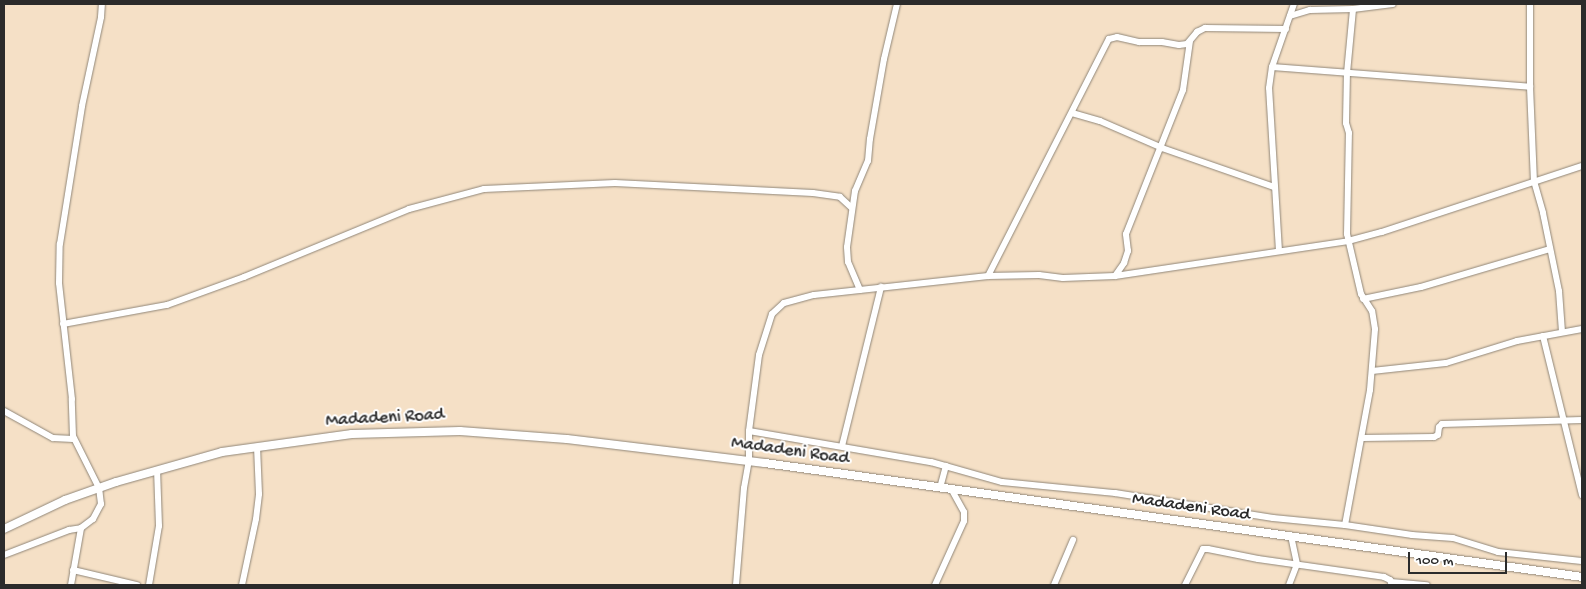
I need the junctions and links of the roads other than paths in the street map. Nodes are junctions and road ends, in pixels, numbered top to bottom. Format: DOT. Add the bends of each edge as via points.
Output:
graph roads {
  1 [pos="102,4"];
  2 [pos="897,4"];
  3 [pos="1294,4"];
  4 [pos="1393,4"];
  5 [pos="1530,4"];
  6 [pos="1353,9"];
  7 [pos="1290,16"];
  8 [pos="1286,29"];
  9 [pos="1190,41"];
  10 [pos="1272,67"];
  11 [pos="1347,73"];
  12 [pos="1530,87"];
  13 [pos="1072,113"];
  14 [pos="1162,148"];
  15 [pos="1582,166"];
  16 [pos="1534,181"];
  17 [pos="1274,187"];
  18 [pos="852,208"];
  19 [pos="1348,241"];
  20 [pos="1550,248"];
  21 [pos="1279,251"];
  22 [pos="988,276"];
  23 [pos="1115,276"];
  24 [pos="881,287"];
  25 [pos="860,290"];
  26 [pos="1363,299"];
  27 [pos="63,324"];
  28 [pos="1582,329"];
  29 [pos="1562,332"];
  30 [pos="1543,336"];
  31 [pos="1372,371"];
  32 [pos="4,411"];
  33 [pos="1563,420"];
  34 [pos="1582,420"];
  35 [pos="749,431"];
  36 [pos="1362,438"];
  37 [pos="74,439"];
  38 [pos="842,446"];
  39 [pos="257,447"];
  40 [pos="748,461"];
  41 [pos="946,466"];
  42 [pos="158,470"];
  43 [pos="99,488"];
  44 [pos="940,488"];
  45 [pos="952,490"];
  46 [pos="1582,495"];
  47 [pos="1346,525"];
  48 [pos="81,528"];
  49 [pos="4,529"];
  50 [pos="1291,536"];
  51 [pos="1073,540"];
  52 [pos="4,555"];
  53 [pos="1582,561"];
  54 [pos="1297,564"];
  55 [pos="73,570"];
  56 [pos="1582,577"];
  57 [pos="1392,584"];
  58 [pos="71,585"];
  59 [pos="137,585"];
  60 [pos="149,585"];
  61 [pos="242,585"];
  62 [pos="736,585"];
  63 [pos="935,585"];
  64 [pos="1054,585"];
  65 [pos="1185,585"];
  66 [pos="1289,585"];
  67 [pos="1428,585"];
  1 -- 27 [label="street" via="60,244"];
  2 -- 18 [label="street" via="868,161 855,191"];
  3 -- 7 [label="street"];
  4 -- 6 [label="street"];
  5 -- 12 [label="street"];
  6 -- 7 [label="street" via="1310,10"];
  6 -- 11 [label="street"];
  7 -- 8 [label="street"];
  8 -- 9 [label="street" via="1205,28"];
  8 -- 10 [label="street"];
  9 -- 13 [label="street" via="1179,45 1113,37"];
  9 -- 14 [label="street" via="1183,90"];
  10 -- 11 [label="street"];
  10 -- 17 [label="street" via="1269,88"];
  11 -- 12 [label="street"];
  11 -- 19 [label="street"];
  12 -- 16 [label="street"];
  13 -- 14 [label="street" via="1100,121"];
  13 -- 22 [label="street"];
  14 -- 17 [label="street"];
  14 -- 23 [label="street" via="1126,234 1128,252"];
  15 -- 16 [label="street"];
  16 -- 19 [label="street"];
  16 -- 20 [label="street"];
  17 -- 21 [label="street"];
  18 -- 25 [label="street" via="846,255"];
  18 -- 27 [label="street" via="840,197 794,192 615,183 484,190 408,209 167,305"];
  19 -- 21 [label="street"];
  19 -- 26 [label="street"];
  20 -- 26 [label="street" via="1421,287"];
  20 -- 29 [label="street"];
  21 -- 23 [label="street"];
  22 -- 23 [label="street"];
  22 -- 24 [label="street"];
  24 -- 25 [label="street"];
  24 -- 38 [label="street"];
  25 -- 35 [label="street" via="793,299 772,314 760,355"];
  26 -- 31 [label="street" via="1374,317"];
  27 -- 37 [label="street"];
  28 -- 29 [label="street"];
  29 -- 30 [label="street"];
  30 -- 31 [label="street" via="1453,361"];
  30 -- 33 [label="street"];
  31 -- 36 [label="street"];
  32 -- 37 [label="street" via="53,438"];
  33 -- 34 [label="street"];
  33 -- 36 [label="street" via="1442,424 1438,436 1434,437"];
  33 -- 46 [label="street"];
  35 -- 38 [label="street"];
  35 -- 40 [label="street"];
  36 -- 47 [label="street"];
  37 -- 43 [label="street"];
  38 -- 41 [label="street"];
  39 -- 40 [label="street, Madadeni Road" via="352,434 460,431 567,438"];
  39 -- 42 [label="street, Madadeni Road" via="222,452"];
  39 -- 61 [label="street" via="260,470 256,519"];
  40 -- 44 [label="street, Madadeni Road"];
  40 -- 62 [label="street"];
  41 -- 44 [label="street"];
  41 -- 47 [label="street" via="1002,482 1161,499 1273,518"];
  42 -- 43 [label="street, Madadeni Road"];
  42 -- 60 [label="street" via="159,526"];
  43 -- 48 [label="street" via="99,510"];
  43 -- 49 [label="street, Madadeni Road"];
  44 -- 45 [label="street, Madadeni Road"];
  45 -- 50 [label="street, Madadeni Road"];
  45 -- 63 [label="street" via="964,512 964,521"];
  47 -- 53 [label="street" via="1453,538 1498,552"];
  48 -- 52 [label="street"];
  48 -- 55 [label="street"];
  50 -- 54 [label="street"];
  50 -- 56 [label="street, Madadeni Road"];
  51 -- 64 [label="street"];
  54 -- 57 [label="street" via="1384,577"];
  54 -- 65 [label="street" via="1203,550"];
  54 -- 66 [label="street"];
  55 -- 58 [label="street"];
  55 -- 59 [label="street"];
  57 -- 67 [label="street"];
}
